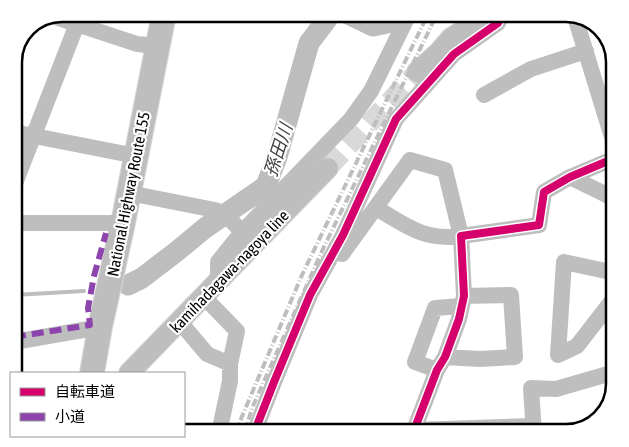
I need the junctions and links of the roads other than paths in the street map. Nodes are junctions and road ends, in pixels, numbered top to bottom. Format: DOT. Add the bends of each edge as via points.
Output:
graph roads {
  1 [pos="71,22"];
  2 [pos="162,22"];
  3 [pos="405,22"];
  4 [pos="476,22"];
  5 [pos="498,22"];
  6 [pos="77,24"];
  7 [pos="577,24"];
  8 [pos="158,46"];
  9 [pos="586,51"];
  10 [pos="417,72"];
  11 [pos="484,95"];
  12 [pos="606,105"];
  13 [pos="23,134"];
  14 [pos="34,136"];
  15 [pos="136,156"];
  16 [pos="606,162"];
  17 [pos="23,164"];
  18 [pos="328,168"];
  19 [pos="570,177"];
  20 [pos="129,192"];
  21 [pos="606,194"];
  22 [pos="376,208"];
  23 [pos="23,223"];
  24 [pos="124,223"];
  25 [pos="242,232"];
  26 [pos="461,236"];
  27 [pos="346,240"];
  28 [pos="606,271"];
  29 [pos="218,281"];
  30 [pos="203,296"];
  31 [pos="463,301"];
  32 [pos="606,309"];
  33 [pos="180,322"];
  34 [pos="100,327"];
  35 [pos="23,340"];
  36 [pos="230,364"];
  37 [pos="441,364"];
  38 [pos="92,372"];
  39 [pos="129,372"];
  40 [pos="606,375"];
  41 [pos="221,424"];
  42 [pos="258,424"];
  43 [pos="416,424"];
  44 [pos="534,424"];
  1 -- 6 [label="street"];
  2 -- 8 [label="highway, National Highway Route 155"];
  3 -- 25 [label="street" via="371,91 351,119"];
  4 -- 10 [label="main road" via="451,38"];
  5 -- 27 [label="street" via="454,54 396,119"];
  6 -- 8 [label="street" via="137,44"];
  6 -- 14 [label="street"];
  7 -- 9 [label="street"];
  8 -- 15 [label="highway, National Highway Route 155"];
  9 -- 11 [label="street" via="531,69"];
  9 -- 12 [label="street"];
  13 -- 14 [label="street"];
  14 -- 15 [label="street"];
  14 -- 17 [label="street"];
  15 -- 20 [label="highway, National Highway Route 155"];
  16 -- 19 [label="street"];
  18 -- 29 [label="main road, kamihadagawa-nagoya line"];
  19 -- 21 [label="street"];
  19 -- 26 [label="street" via="544,192 540,225"];
  20 -- 24 [label="highway, National Highway Route 155"];
  20 -- 25 [label="street" via="220,212"];
  22 -- 26 [label="street" via="421,234 445,238"];
  22 -- 26 [label="street" via="410,160 445,170"];
  22 -- 27 [label="street"];
  23 -- 24 [label="street"];
  24 -- 34 [label="highway, National Highway Route 155"];
  25 -- 29 [label="street" via="218,262"];
  26 -- 31 [label="street"];
  27 -- 42 [label="street" via="310,295"];
  28 -- 32 [label="street" via="564,262 558,355 577,346"];
  29 -- 30 [label="main road, kamihadagawa-nagoya line"];
  30 -- 33 [label="main road, kamihadagawa-nagoya line"];
  30 -- 36 [label="street" via="237,331"];
  31 -- 37 [label="street"];
  31 -- 37 [label="street" via="434,308 415,362"];
  31 -- 37 [label="street" via="510,295 515,357"];
  33 -- 36 [label="street" via="207,354"];
  33 -- 39 [label="main road, kamihadagawa-nagoya line"];
  34 -- 35 [label="street"];
  34 -- 38 [label="highway, National Highway Route 155"];
  36 -- 41 [label="street" via="230,381"];
  37 -- 43 [label="street"];
  40 -- 44 [label="street" via="556,389 531,388"];
}
